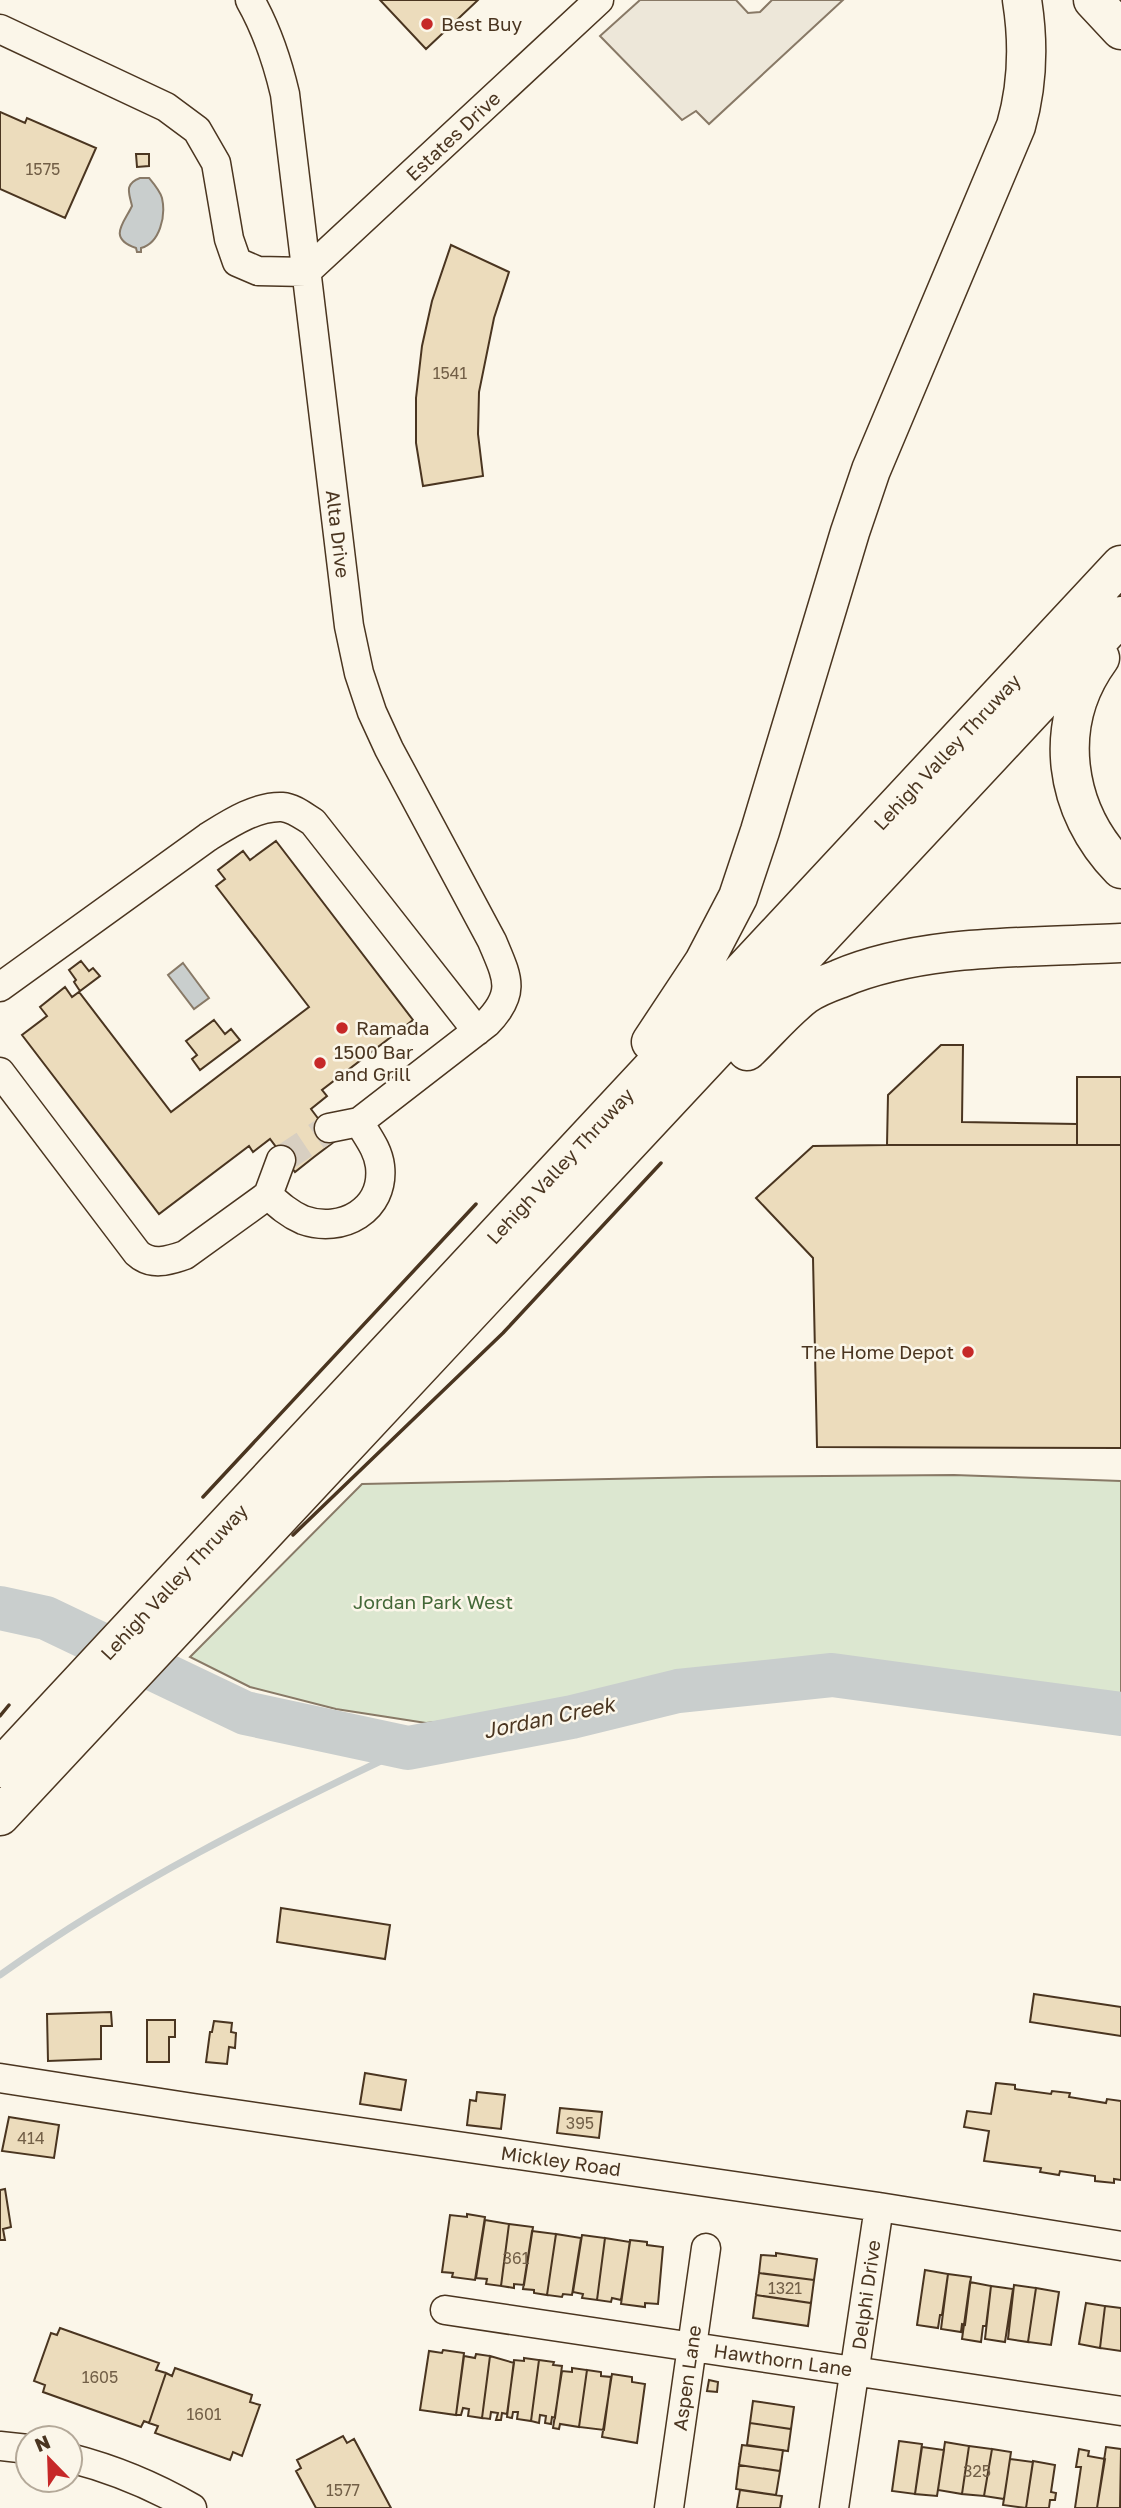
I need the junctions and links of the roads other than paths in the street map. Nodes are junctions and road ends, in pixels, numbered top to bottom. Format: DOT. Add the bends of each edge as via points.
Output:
graph roads {
  1 [pos="250,0"];
  2 [pos="599,0"];
  3 [pos="1022,0"];
  4 [pos="1093,0"];
  5 [pos="0,29"];
  6 [pos="1121,30"];
  7 [pos="306,272"];
  8 [pos="1121,565"];
  9 [pos="1121,616"];
  10 [pos="1121,630"];
  11 [pos="1121,869"];
  12 [pos="1121,943"];
  13 [pos="0,987"];
  14 [pos="477,1031"];
  15 [pos="0,1072"];
  16 [pos="359,1122"];
  17 [pos="329,1128"];
  18 [pos="589,1135"];
  19 [pos="281,1160"];
  20 [pos="268,1195"];
  21 [pos="447,1338"];
  22 [pos="255,1519"];
  23 [pos="62,1726"];
  24 [pos="0,1768"];
  25 [pos="0,1816"];
  26 [pos="0,2078"];
  27 [pos="878,2207"];
  28 [pos="1121,2246"];
  29 [pos="706,2248"];
  30 [pos="444,2310"];
  31 [pos="691,2347"];
  32 [pos="855,2371"];
  33 [pos="1121,2412"];
  34 [pos="84,2462"];
  35 [pos="192,2508"];
  36 [pos="669,2508"];
  37 [pos="834,2508"];
  1 -- 7 [label="street, Alta Drive" via="277,60 285,94"];
  2 -- 7 [label="street, Estates Drive"];
  3 -- 18 [label="highway" via="1027,64 1016,126 871,470 742,886 704,962"];
  4 -- 6 [label="highway"];
  5 -- 7 [label="street" via="166,107 197,130 216,163 237,262 258,271"];
  7 -- 14 [label="street, Alta Drive" via="349,626 359,673 388,750 492,941 507,985 501,1009"];
  8 -- 18 [label="highway, Lehigh Valley Thruway"];
  9 -- 21 [label="highway, Lehigh Valley Thruway"];
  10 -- 11 [label="highway" via="1082,686 1069,749 1073,783 1084,816"];
  12 -- 21 [label="highway" via="924,955 848,975 806,995"];
  13 -- 14 [label="street" via="208,837 234,821 282,807 313,822"];
  14 -- 16 [label="street, Alta Drive"];
  15 -- 20 [label="street" via="144,1259 161,1262 185,1255"];
  16 -- 17 [label="street"];
  16 -- 20 [label="street" via="380,1164 377,1192 364,1212 350,1221 322,1224 287,1212"];
  18 -- 22 [label="highway, Lehigh Valley Thruway"];
  19 -- 20 [label="street"];
  21 -- 22 [label="highway, Lehigh Valley Thruway"];
  22 -- 23 [label="highway, Lehigh Valley Thruway"];
  23 -- 24 [label="highway, Lehigh Valley Thruway"];
  23 -- 25 [label="highway, Lehigh Valley Thruway"];
  26 -- 27 [label="street, Mickley Road"];
  27 -- 28 [label="street, Mickley Road"];
  27 -- 32 [label="street, Delphi Drive"];
  29 -- 31 [label="street, Aspen Lane"];
  30 -- 31 [label="street, Hawthorn Lane"];
  31 -- 32 [label="street, Hawthorn Lane"];
  31 -- 36 [label="street, Aspen Lane"];
  32 -- 33 [label="street, Hawthorn Lane"];
  32 -- 37 [label="street, Delphi Drive"];
  34 -- 35 [label="street" via="164,2492"];
}
